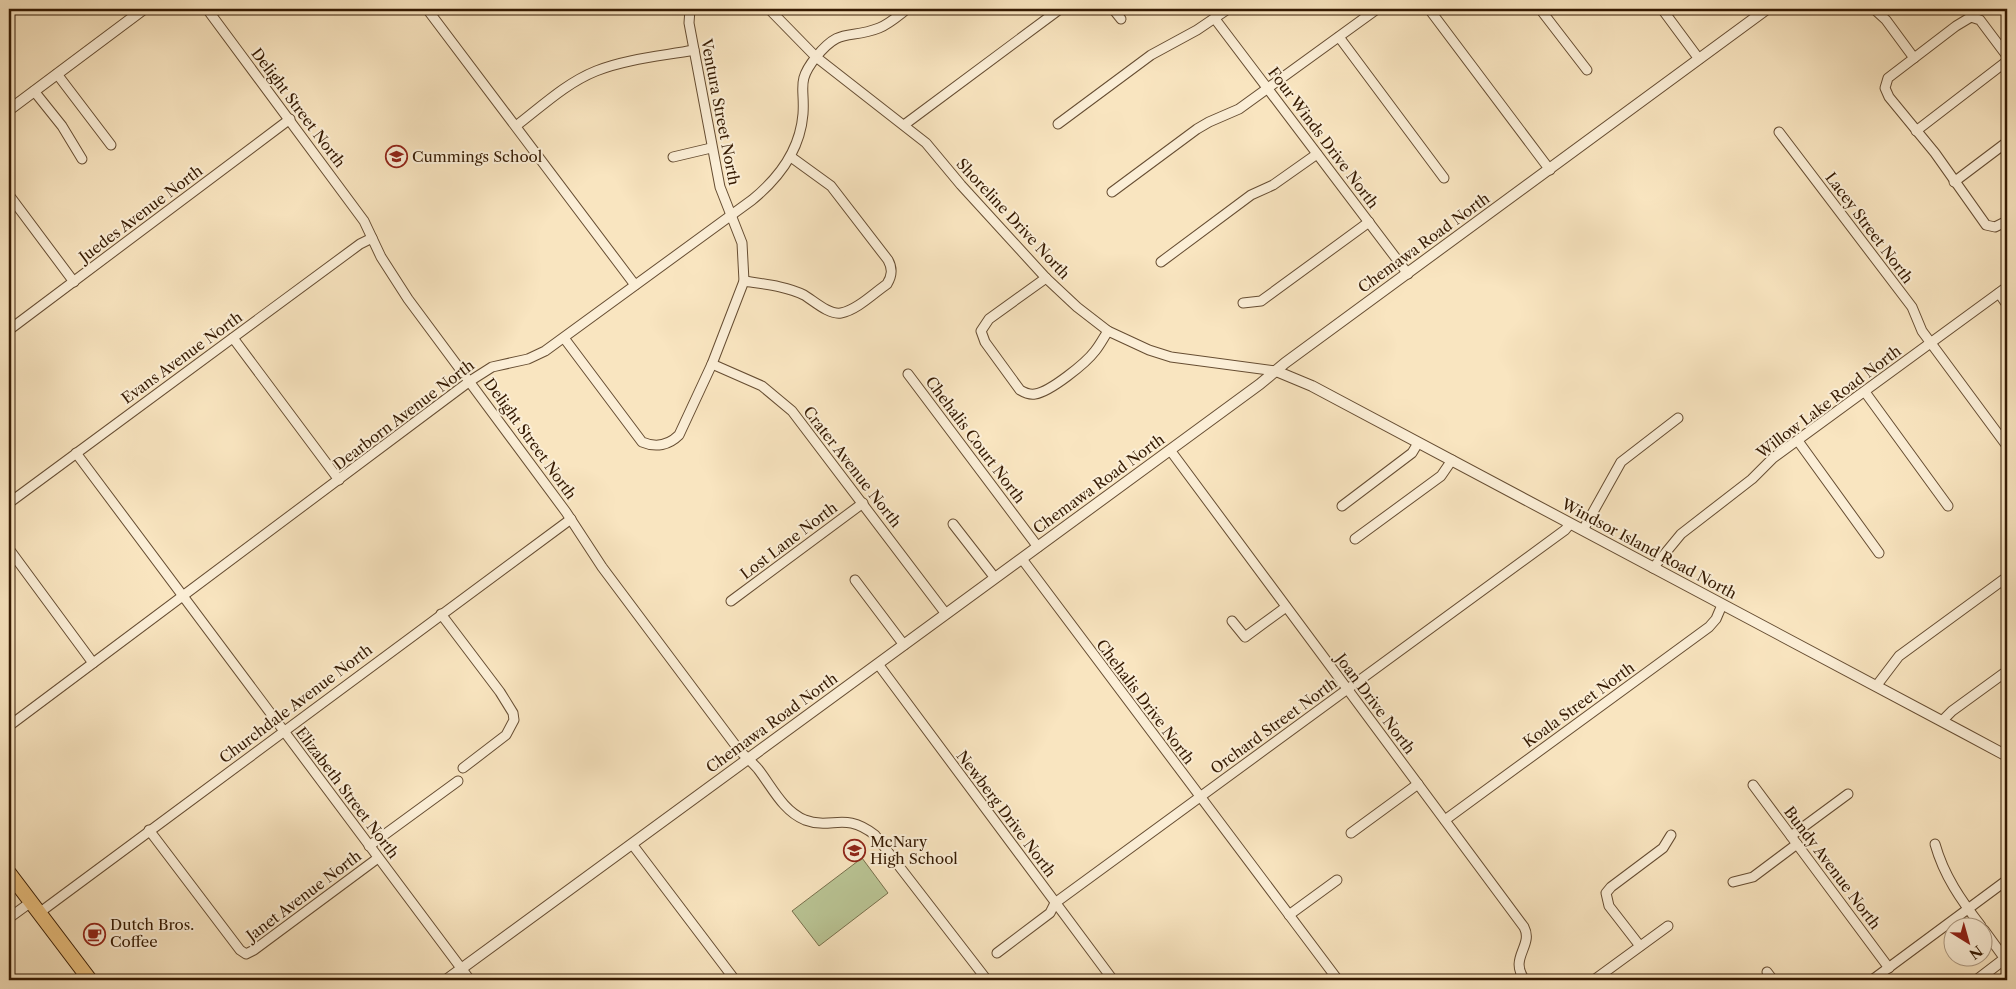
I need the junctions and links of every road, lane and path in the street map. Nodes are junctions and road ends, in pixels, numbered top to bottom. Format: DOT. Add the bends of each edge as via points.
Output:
graph roads {
  1 [pos="144,9"];
  2 [pos="207,9"];
  3 [pos="427,9"];
  4 [pos="690,9"];
  5 [pos="769,9"];
  6 [pos="907,9"];
  7 [pos="1060,9"];
  8 [pos="1113,9"];
  9 [pos="1228,9"];
  10 [pos="1377,9"];
  11 [pos="1429,9"];
  12 [pos="1540,9"];
  13 [pos="1662,9"];
  14 [pos="1767,9"];
  15 [pos="1874,9"];
  16 [pos="1215,18"];
  17 [pos="1120,19"];
  18 [pos="1339,38"];
  19 [pos="694,50"];
  20 [pos="2007,56"];
  21 [pos="816,57"];
  22 [pos="1914,58"];
  23 [pos="1699,59"];
  24 [pos="2007,61"];
  25 [pos="1587,70"];
  26 [pos="57,74"];
  27 [pos="1268,89"];
  28 [pos="34,91"];
  29 [pos="9,110"];
  30 [pos="290,119"];
  31 [pos="1058,124"];
  32 [pos="904,125"];
  33 [pos="516,126"];
  34 [pos="1916,131"];
  35 [pos="1779,132"];
  36 [pos="2007,142"];
  37 [pos="111,145"];
  38 [pos="711,148"];
  39 [pos="1317,154"];
  40 [pos="673,157"];
  41 [pos="791,157"];
  42 [pos="82,159"];
  43 [pos="1550,170"];
  44 [pos="1444,178"];
  45 [pos="1954,182"];
  46 [pos="1112,192"];
  47 [pos="9,195"];
  48 [pos="731,215"];
  49 [pos="2007,221"];
  50 [pos="1369,222"];
  51 [pos="372,238"];
  52 [pos="1161,262"];
  53 [pos="1408,274"];
  54 [pos="1046,278"];
  55 [pos="744,280"];
  56 [pos="74,282"];
  57 [pos="635,285"];
  58 [pos="2007,287"];
  59 [pos="1999,293"];
  60 [pos="1243,303"];
  61 [pos="2007,305"];
  62 [pos="9,330"];
  63 [pos="1108,331"];
  64 [pos="233,338"];
  65 [pos="564,338"];
  66 [pos="1931,343"];
  67 [pos="712,364"];
  68 [pos="1276,371"];
  69 [pos="908,374"];
  70 [pos="470,381"];
  71 [pos="1865,392"];
  72 [pos="1678,418"];
  73 [pos="1798,442"];
  74 [pos="1418,443"];
  75 [pos="2007,446"];
  76 [pos="1170,450"];
  77 [pos="76,453"];
  78 [pos="1452,460"];
  79 [pos="339,480"];
  80 [pos="9,503"];
  81 [pos="863,503"];
  82 [pos="1342,506"];
  83 [pos="1948,506"];
  84 [pos="571,519"];
  85 [pos="953,524"];
  86 [pos="1570,524"];
  87 [pos="1583,530"];
  88 [pos="1355,539"];
  89 [pos="1038,547"];
  90 [pos="9,549"];
  91 [pos="1879,554"];
  92 [pos="1022,559"];
  93 [pos="1654,568"];
  94 [pos="2007,577"];
  95 [pos="995,578"];
  96 [pos="855,580"];
  97 [pos="184,595"];
  98 [pos="731,601"];
  99 [pos="1722,605"];
  100 [pos="1286,607"];
  101 [pos="441,614"];
  102 [pos="946,614"];
  103 [pos="1232,621"];
  104 [pos="904,645"];
  105 [pos="94,663"];
  106 [pos="878,664"];
  107 [pos="2007,671"];
  108 [pos="1877,685"];
  109 [pos="1347,689"];
  110 [pos="1942,721"];
  111 [pos="9,726"];
  112 [pos="284,731"];
  113 [pos="2007,756"];
  114 [pos="748,759"];
  115 [pos="463,768"];
  116 [pos="458,781"];
  117 [pos="1418,784"];
  118 [pos="1753,785"];
  119 [pos="1848,794"];
  120 [pos="1199,797"];
  121 [pos="1445,820"];
  122 [pos="149,830"];
  123 [pos="1351,833"];
  124 [pos="1670,836"];
  125 [pos="1794,840"];
  126 [pos="632,844"];
  127 [pos="1935,844"];
  128 [pos="370,846"];
  129 [pos="378,858"];
  130 [pos="9,873"];
  131 [pos="1337,880"];
  132 [pos="2007,880"];
  133 [pos="1732,882"];
  134 [pos="1055,903"];
  135 [pos="35,908"];
  136 [pos="1968,909"];
  137 [pos="1289,915"];
  138 [pos="1973,916"];
  139 [pos="9,918"];
  140 [pos="1668,926"];
  141 [pos="1994,943"];
  142 [pos="1640,946"];
  143 [pos="998,953"];
  144 [pos="2006,958"];
  145 [pos="1889,968"];
  146 [pos="461,969"];
  147 [pos="1767,972"];
  148 [pos="90,980"];
  149 [pos="446,980"];
  150 [pos="470,980"];
  151 [pos="735,980"];
  152 [pos="987,980"];
  153 [pos="1114,980"];
  154 [pos="1338,980"];
  155 [pos="1525,980"];
  156 [pos="1594,980"];
  157 [pos="1773,980"];
  158 [pos="1872,980"];
  159 [pos="1977,980"];
  1 -- 26 [label="street"];
  2 -- 30 [label="street, Delight Street North"];
  3 -- 33 [label="street"];
  4 -- 19 [label="street, Ventura Street North"];
  5 -- 21 [label="street, Shoreline Drive North"];
  6 -- 21 [label="street, Dearborn Avenue North" via="879,28 836,37"];
  7 -- 32 [label="street"];
  8 -- 17 [label="street"];
  9 -- 16 [label="street"];
  10 -- 18 [label="street"];
  11 -- 43 [label="street"];
  12 -- 25 [label="street"];
  13 -- 23 [label="street"];
  14 -- 23 [label="street, Chemawa Road North"];
  15 -- 22 [label="street"];
  16 -- 27 [label="street, Four Winds Drive North"];
  16 -- 31 [label="street" via="1151,55"];
  18 -- 27 [label="street"];
  18 -- 44 [label="street"];
  19 -- 33 [label="street" via="616,64 595,72 573,83"];
  19 -- 38 [label="street, Ventura Street North"];
  20 -- 22 [label="street" via="1980,20 1971,17"];
  21 -- 32 [label="street, Shoreline Drive North"];
  21 -- 41 [label="street, Dearborn Avenue North" via="803,76 803,114"];
  22 -- 34 [label="street" via="1888,78 1885,88"];
  23 -- 43 [label="street, Chemawa Road North"];
  24 -- 34 [label="street"];
  26 -- 28 [label="street"];
  26 -- 37 [label="street"];
  27 -- 39 [label="street, Four Winds Drive North"];
  27 -- 46 [label="street" via="1240,109 1197,129"];
  28 -- 29 [label="street"];
  28 -- 42 [label="street" via="62,126"];
  30 -- 51 [label="street, Delight Street North" via="364,221"];
  30 -- 56 [label="street, Juedes Avenue North"];
  32 -- 54 [label="street, Shoreline Drive North" via="926,143"];
  33 -- 57 [label="street"];
  34 -- 45 [label="street"];
  35 -- 66 [label="street, Lacey Street North" via="1912,307"];
  36 -- 45 [label="street"];
  38 -- 40 [label="street"];
  38 -- 48 [label="street, Ventura Street North" via="720,187"];
  39 -- 50 [label="street, Four Winds Drive North"];
  39 -- 52 [label="street" via="1273,185 1250,195"];
  41 -- 48 [label="street, Dearborn Avenue North" via="765,189"];
  41 -- 55 [label="street" via="831,186 888,260 892,272 890,279 851,310 838,313 788,289"];
  43 -- 53 [label="street, Chemawa Road North"];
  45 -- 49 [label="street" via="1986,225 1996,227"];
  47 -- 56 [label="street"];
  48 -- 55 [label="street, Ventura Street North" via="742,243"];
  48 -- 57 [label="street, Dearborn Avenue North"];
  50 -- 53 [label="street, Four Winds Drive North"];
  50 -- 60 [label="street" via="1261,301"];
  51 -- 64 [label="street, Evans Avenue North"];
  51 -- 70 [label="street, Delight Street North" via="408,299"];
  53 -- 68 [label="street, Chemawa Road North"];
  54 -- 63 [label="street, Shoreline Drive North"];
  54 -- 63 [label="street" via="989,319 981,331 985,342 1020,390 1033,395 1048,389 1084,362"];
  55 -- 67 [label="street, Ventura Street North"];
  56 -- 62 [label="street, Juedes Avenue North"];
  57 -- 65 [label="street, Dearborn Avenue North"];
  58 -- 59 [label="street, Willow Lake Road North"];
  59 -- 61 [label="street"];
  59 -- 66 [label="street, Willow Lake Road North"];
  63 -- 68 [label="street, Shoreline Drive North" via="1171,357"];
  64 -- 77 [label="street, Evans Avenue North"];
  64 -- 79 [label="street"];
  65 -- 67 [label="street, Ventura Street North" via="642,442 656,445 674,441 684,428"];
  65 -- 70 [label="street, Dearborn Avenue North" via="528,359 492,367"];
  66 -- 71 [label="street, Willow Lake Road North"];
  66 -- 75 [label="street, Lacey Street North"];
  67 -- 81 [label="street, Crater Avenue North" via="762,386 785,403"];
  68 -- 74 [label="street, Windsor Island Road North" via="1312,386"];
  68 -- 76 [label="street, Chemawa Road North"];
  69 -- 89 [label="street, Chehalis Court North"];
  70 -- 79 [label="street, Dearborn Avenue North"];
  70 -- 84 [label="street, Delight Street North"];
  71 -- 73 [label="street, Willow Lake Road North"];
  71 -- 83 [label="street"];
  72 -- 87 [label="street" via="1620,462"];
  73 -- 91 [label="street"];
  73 -- 93 [label="street, Willow Lake Road North" via="1773,458 1745,485 1687,528"];
  74 -- 78 [label="street, Windsor Island Road North"];
  74 -- 82 [label="street" via="1412,453"];
  76 -- 89 [label="street, Chemawa Road North"];
  76 -- 100 [label="street, Joan Drive North"];
  77 -- 80 [label="street, Evans Avenue North"];
  77 -- 97 [label="street, Elizabeth Street North"];
  78 -- 86 [label="street, Windsor Island Road North"];
  78 -- 88 [label="street" via="1441,476"];
  79 -- 97 [label="street, Dearborn Avenue North"];
  81 -- 98 [label="street, Lost Lane North"];
  81 -- 102 [label="street, Crater Avenue North"];
  84 -- 101 [label="street, Churchdale Avenue North"];
  84 -- 114 [label="street, Delight Street North" via="716,722"];
  85 -- 95 [label="street"];
  86 -- 87 [label="street, Windsor Island Road North"];
  86 -- 109 [label="street, Orchard Street North"];
  87 -- 93 [label="street, Windsor Island Road North"];
  89 -- 92 [label="street, Chemawa Road North"];
  90 -- 105 [label="street"];
  92 -- 95 [label="street, Chemawa Road North"];
  92 -- 120 [label="street, Chehalis Drive North"];
  93 -- 99 [label="street, Windsor Island Road North"];
  94 -- 108 [label="street" via="1899,656"];
  95 -- 102 [label="street, Chemawa Road North"];
  96 -- 104 [label="street"];
  97 -- 105 [label="street, Dearborn Avenue North"];
  97 -- 112 [label="street, Elizabeth Street North"];
  99 -- 108 [label="street, Windsor Island Road North"];
  99 -- 121 [label="street, Koala Street North" via="1709,627"];
  100 -- 103 [label="street" via="1245,637"];
  100 -- 109 [label="street, Joan Drive North"];
  101 -- 112 [label="street, Churchdale Avenue North"];
  101 -- 115 [label="street" via="513,712 512,727 506,735"];
  102 -- 104 [label="street, Chemawa Road North"];
  104 -- 106 [label="street, Chemawa Road North"];
  105 -- 111 [label="street, Dearborn Avenue North"];
  106 -- 114 [label="street, Chemawa Road North"];
  106 -- 134 [label="street, Newberg Drive North"];
  107 -- 110 [label="street"];
  108 -- 110 [label="street, Windsor Island Road North"];
  109 -- 117 [label="street, Joan Drive North"];
  109 -- 120 [label="street, Orchard Street North"];
  110 -- 113 [label="street, Windsor Island Road North"];
  112 -- 122 [label="street, Churchdale Avenue North"];
  112 -- 128 [label="street, Elizabeth Street North"];
  114 -- 126 [label="street, Chemawa Road North"];
  114 -- 152 [label="street, Delight Street North" via="784,804 799,816 815,822 854,822 876,835"];
  116 -- 128 [label="street"];
  117 -- 121 [label="street, Joan Drive North"];
  117 -- 123 [label="street"];
  118 -- 125 [label="street, Bundy Avenue North"];
  119 -- 125 [label="street"];
  120 -- 134 [label="street, Orchard Street North"];
  120 -- 137 [label="street, Chehalis Drive North"];
  121 -- 155 [label="street, Joan Drive North" via="1527,932 1518,963"];
  122 -- 129 [label="street, Janet Avenue North" via="246,954"];
  122 -- 135 [label="street, Churchdale Avenue North"];
  124 -- 142 [label="street" via="1664,848 1606,893 1609,906"];
  125 -- 133 [label="street" via="1753,877"];
  125 -- 145 [label="street, Bundy Avenue North"];
  126 -- 146 [label="street, Chemawa Road North"];
  126 -- 151 [label="street"];
  127 -- 136 [label="street" via="1958,897"];
  128 -- 129 [label="street, Elizabeth Street North"];
  129 -- 146 [label="street, Elizabeth Street North"];
  130 -- 135 [label="main road"];
  131 -- 137 [label="street"];
  132 -- 136 [label="street"];
  134 -- 143 [label="street, Orchard Street North" via="1050,912"];
  134 -- 153 [label="street, Newberg Drive North"];
  135 -- 139 [label="street, Churchdale Avenue North"];
  135 -- 148 [label="main road"];
  136 -- 138 [label="street"];
  136 -- 145 [label="street"];
  137 -- 154 [label="street, Chehalis Drive North"];
  140 -- 142 [label="street"];
  141 -- 144 [label="street"];
  142 -- 156 [label="street"];
  144 -- 159 [label="street"];
  145 -- 158 [label="street"];
  146 -- 149 [label="street, Chemawa Road North"];
  146 -- 150 [label="street, Elizabeth Street North"];
  147 -- 157 [label="street"];
}
